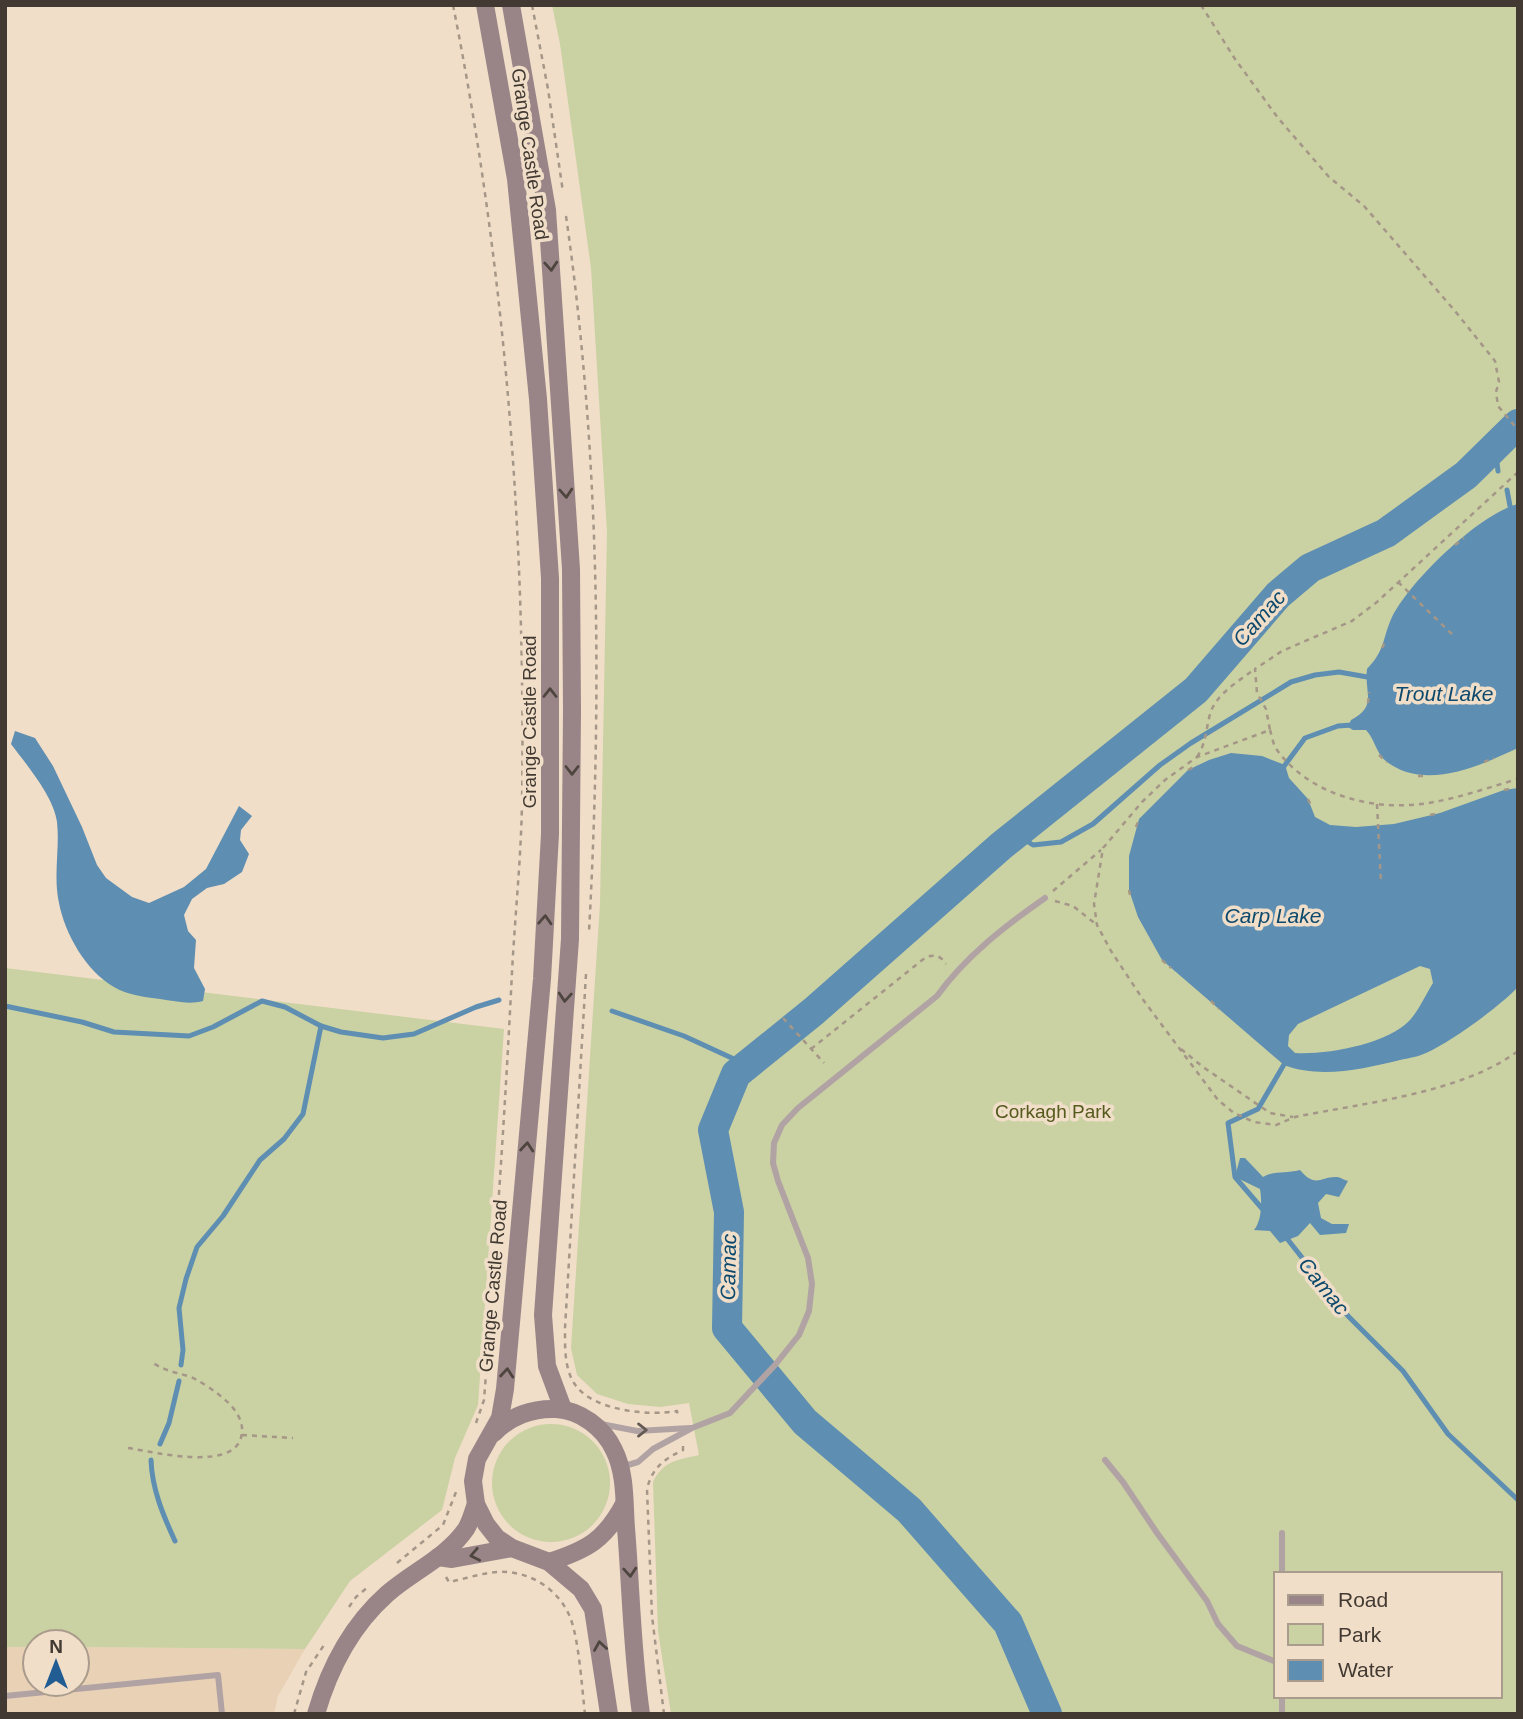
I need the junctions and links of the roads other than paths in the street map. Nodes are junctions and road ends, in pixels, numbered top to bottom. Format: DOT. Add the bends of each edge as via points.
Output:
graph roads {
  1 [pos="485,5"];
  2 [pos="512,5"];
  3 [pos="1045,898"];
  4 [pos="563,1409"];
  5 [pos="593,1423"];
  6 [pos="692,1427"];
  7 [pos="489,1438"];
  8 [pos="1105,1460"];
  9 [pos="620,1467"];
  10 [pos="477,1504"];
  11 [pos="624,1504"];
  12 [pos="1282,1533"];
  13 [pos="512,1548"];
  14 [pos="438,1557"];
  15 [pos="549,1562"];
  16 [pos="1282,1572"];
  17 [pos="1274,1661"];
  18 [pos="5,1696"];
  19 [pos="222,1714"];
  20 [pos="316,1714"];
  21 [pos="609,1714"];
  22 [pos="641,1714"];
  7 -- 1 [label="main road, Grange Castle Road, one-way" via="500,1418 505,1389 542,979 550,834 550,578 516,179"];
  2 -- 4 [label="main road, Grange Castle Road, one-way" via="547,210 571,569 570,939 543,1315 547,1366"];
  3 -- 6 [label="lane" via="1002,928 953,974 937,996 782,1125 774,1143 773,1163 808,1258 812,1284 809,1311 799,1335 730,1413"];
  4 -- 5 [label="main road"];
  4 -- 7 [label="main road, Grange Castle Road" via="523,1414 504,1423"];
  5 -- 6 [label="lane, one-way" via="637,1431"];
  5 -- 9 [label="main road" via="614,1449"];
  6 -- 9 [label="lane" via="638,1462"];
  7 -- 10 [label="main road, Grange Castle Road" via="477,1459 473,1481"];
  8 -- 17 [label="lane" via="1207,1601 1218,1625 1237,1646"];
  9 -- 11 [label="main road"];
  10 -- 13 [label="main road, Grange Castle Road" via="486,1524"];
  10 -- 14 [label="main road" via="466,1528"];
  11 -- 15 [label="main road" via="603,1536 586,1549"];
  11 -- 22 [label="main road, one-way"];
  12 -- 16 [label="lane"];
  13 -- 14 [label="main road, one-way" via="452,1559"];
  13 -- 15 [label="main road, Grange Castle Road"];
  14 -- 20 [label="main road" via="386,1595 363,1620 332,1667"];
  21 -- 15 [label="main road, Grange Castle Road, one-way" via="593,1609 581,1589"];
  18 -- 19 [label="lane" via="218,1675"];
}
